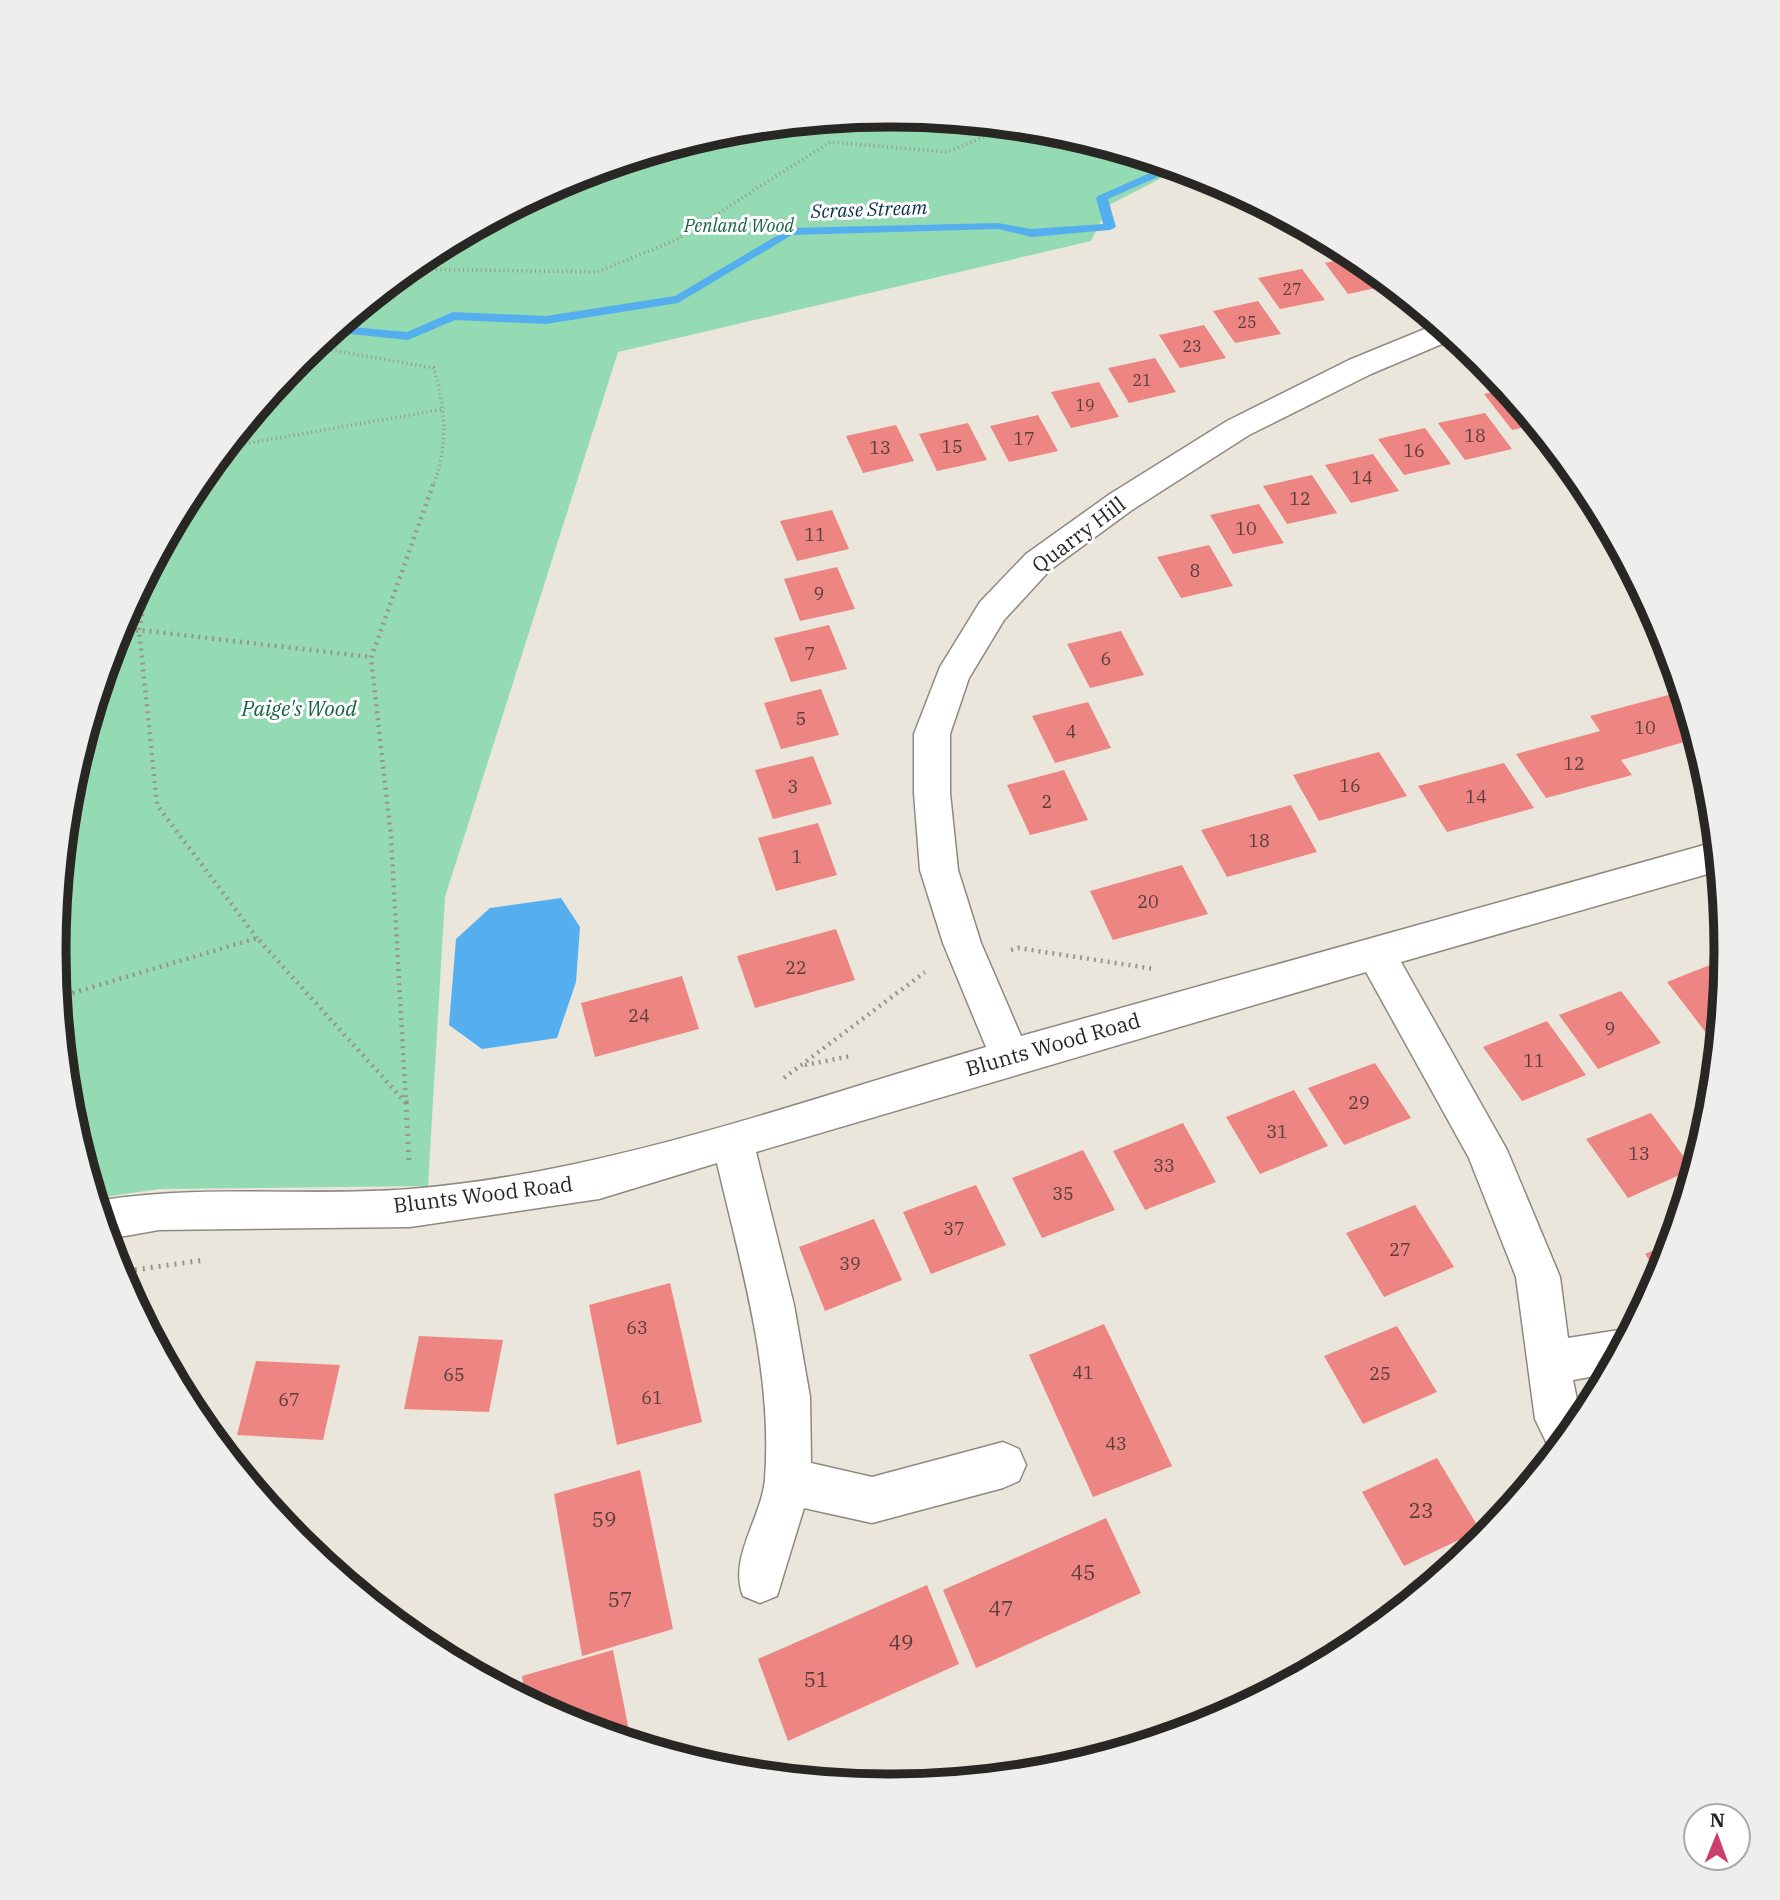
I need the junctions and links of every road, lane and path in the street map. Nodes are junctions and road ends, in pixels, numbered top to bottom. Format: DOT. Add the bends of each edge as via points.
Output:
graph roads {
  1 [pos="993,134"];
  2 [pos="426,269"];
  3 [pos="1437,335"];
  4 [pos="330,347"];
  5 [pos="444,410"];
  6 [pos="242,444"];
  7 [pos="145,598"];
  8 [pos="139,630"];
  9 [pos="130,633"];
  10 [pos="371,657"];
  11 [pos="1708,859"];
  12 [pos="257,938"];
  13 [pos="1376,954"];
  14 [pos="969,960"];
  15 [pos="1162,970"];
  16 [pos="68,994"];
  17 [pos="1010,1056"];
  18 [pos="782,1080"];
  19 [pos="409,1106"];
  20 [pos="732,1139"];
  21 [pos="410,1208"];
  22 [pos="111,1219"];
  23 [pos="1608,1353"];
  24 [pos="1549,1362"];
  25 [pos="1561,1426"];
  26 [pos="1003,1465"];
  27 [pos="788,1481"];
  28 [pos="760,1578"];
  1 -- 2 [label="path" via="947,152 830,142 676,240 597,272"];
  3 -- 14 [label="street, Quarry Hill" via="1238,428 1121,502 1038,562 992,611 952,676 932,734 939,870"];
  4 -- 5 [label="path" via="435,368"];
  5 -- 6 [label="path"];
  5 -- 10 [label="path" via="444,455"];
  7 -- 8 [label="path"];
  8 -- 9 [label="path"];
  8 -- 10 [label="path"];
  8 -- 12 [label="path" via="158,805"];
  10 -- 19 [label="path" via="391,837"];
  11 -- 13 [label="street, Blunts Wood Road"];
  12 -- 16 [label="path"];
  12 -- 19 [label="path"];
  13 -- 17 [label="street, Blunts Wood Road"];
  13 -- 24 [label="street" via="1486,1150 1538,1277"];
  14 -- 15 [label="path" via="1018,948"];
  14 -- 17 [label="street, Quarry Hill"];
  14 -- 18 [label="path" via="925,972"];
  17 -- 20 [label="street, Blunts Wood Road"];
  19 -- 21 [label="path"];
  20 -- 21 [label="street, Blunts Wood Road" via="599,1180"];
  20 -- 27 [label="street" via="783,1370"];
  21 -- 22 [label="street, Blunts Wood Road" via="159,1211"];
  23 -- 24 [label="street"];
  24 -- 25 [label="street"];
  26 -- 27 [label="street" via="872,1500"];
  27 -- 28 [label="street"];
}
